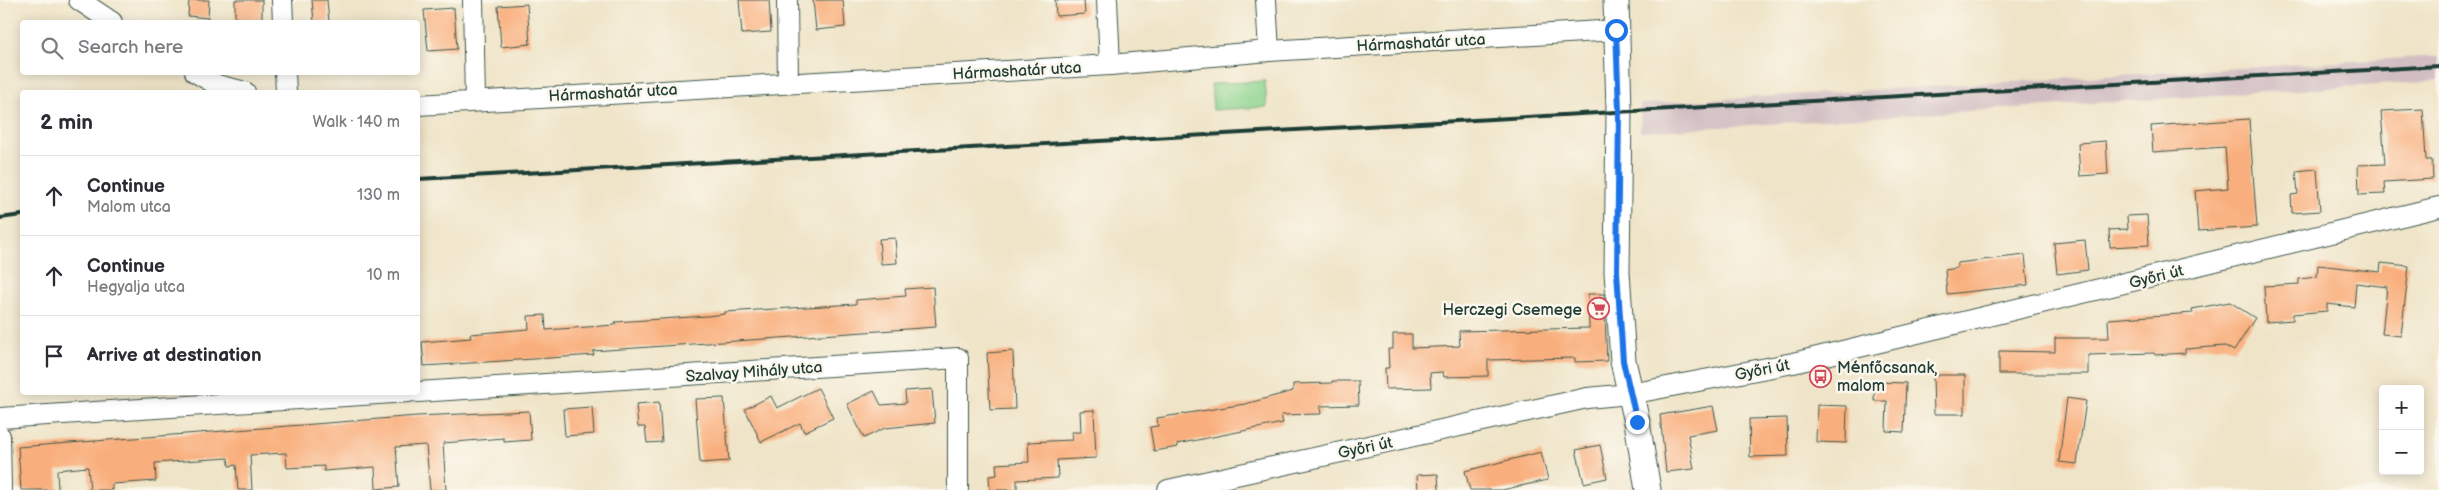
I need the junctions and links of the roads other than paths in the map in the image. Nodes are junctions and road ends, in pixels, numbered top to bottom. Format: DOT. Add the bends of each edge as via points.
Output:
graph roads {
  1 [pos="79,0"];
  2 [pos="282,0"];
  3 [pos="473,0"];
  4 [pos="787,0"];
  5 [pos="1107,0"];
  6 [pos="1266,0"];
  7 [pos="1616,0"];
  8 [pos="109,20"];
  9 [pos="283,20"];
  10 [pos="1616,30"];
  11 [pos="1269,51"];
  12 [pos="1110,65"];
  13 [pos="199,75"];
  14 [pos="285,75"];
  15 [pos="788,83"];
  16 [pos="237,90"];
  17 [pos="286,90"];
  18 [pos="475,100"];
  19 [pos="420,105"];
  20 [pos="2439,207"];
  21 [pos="420,392"];
  22 [pos="1630,394"];
  23 [pos="362,395"];
  24 [pos="0,418"];
  25 [pos="0,436"];
  26 [pos="1,490"];
  27 [pos="958,490"];
  28 [pos="1168,490"];
  29 [pos="1648,490"];
  1 -- 8 [label="street"];
  2 -- 9 [label="street"];
  3 -- 18 [label="street"];
  4 -- 15 [label="street"];
  5 -- 12 [label="street"];
  6 -- 11 [label="street"];
  7 -- 10 [label="main road"];
  10 -- 11 [label="street, Hármashatár utca"];
  10 -- 22 [label="main road" via="1619,111 1617,272 1623,361"];
  11 -- 12 [label="street, Hármashatár utca"];
  12 -- 15 [label="street, Hármashatár utca"];
  13 -- 16 [label="street" via="217,85"];
  14 -- 17 [label="street"];
  15 -- 18 [label="street, Hármashatár utca"];
  18 -- 19 [label="street, Hármashatár utca"];
  20 -- 22 [label="street, Győri út" via="1793,363"];
  21 -- 27 [label="street, Szalvay Mihály utca" via="958,358"];
  22 -- 28 [label="street, Győri út" via="1587,398"];
  22 -- 29 [label="main road"];
  23 -- 24 [label="street"];
  25 -- 26 [label="street"];
}
